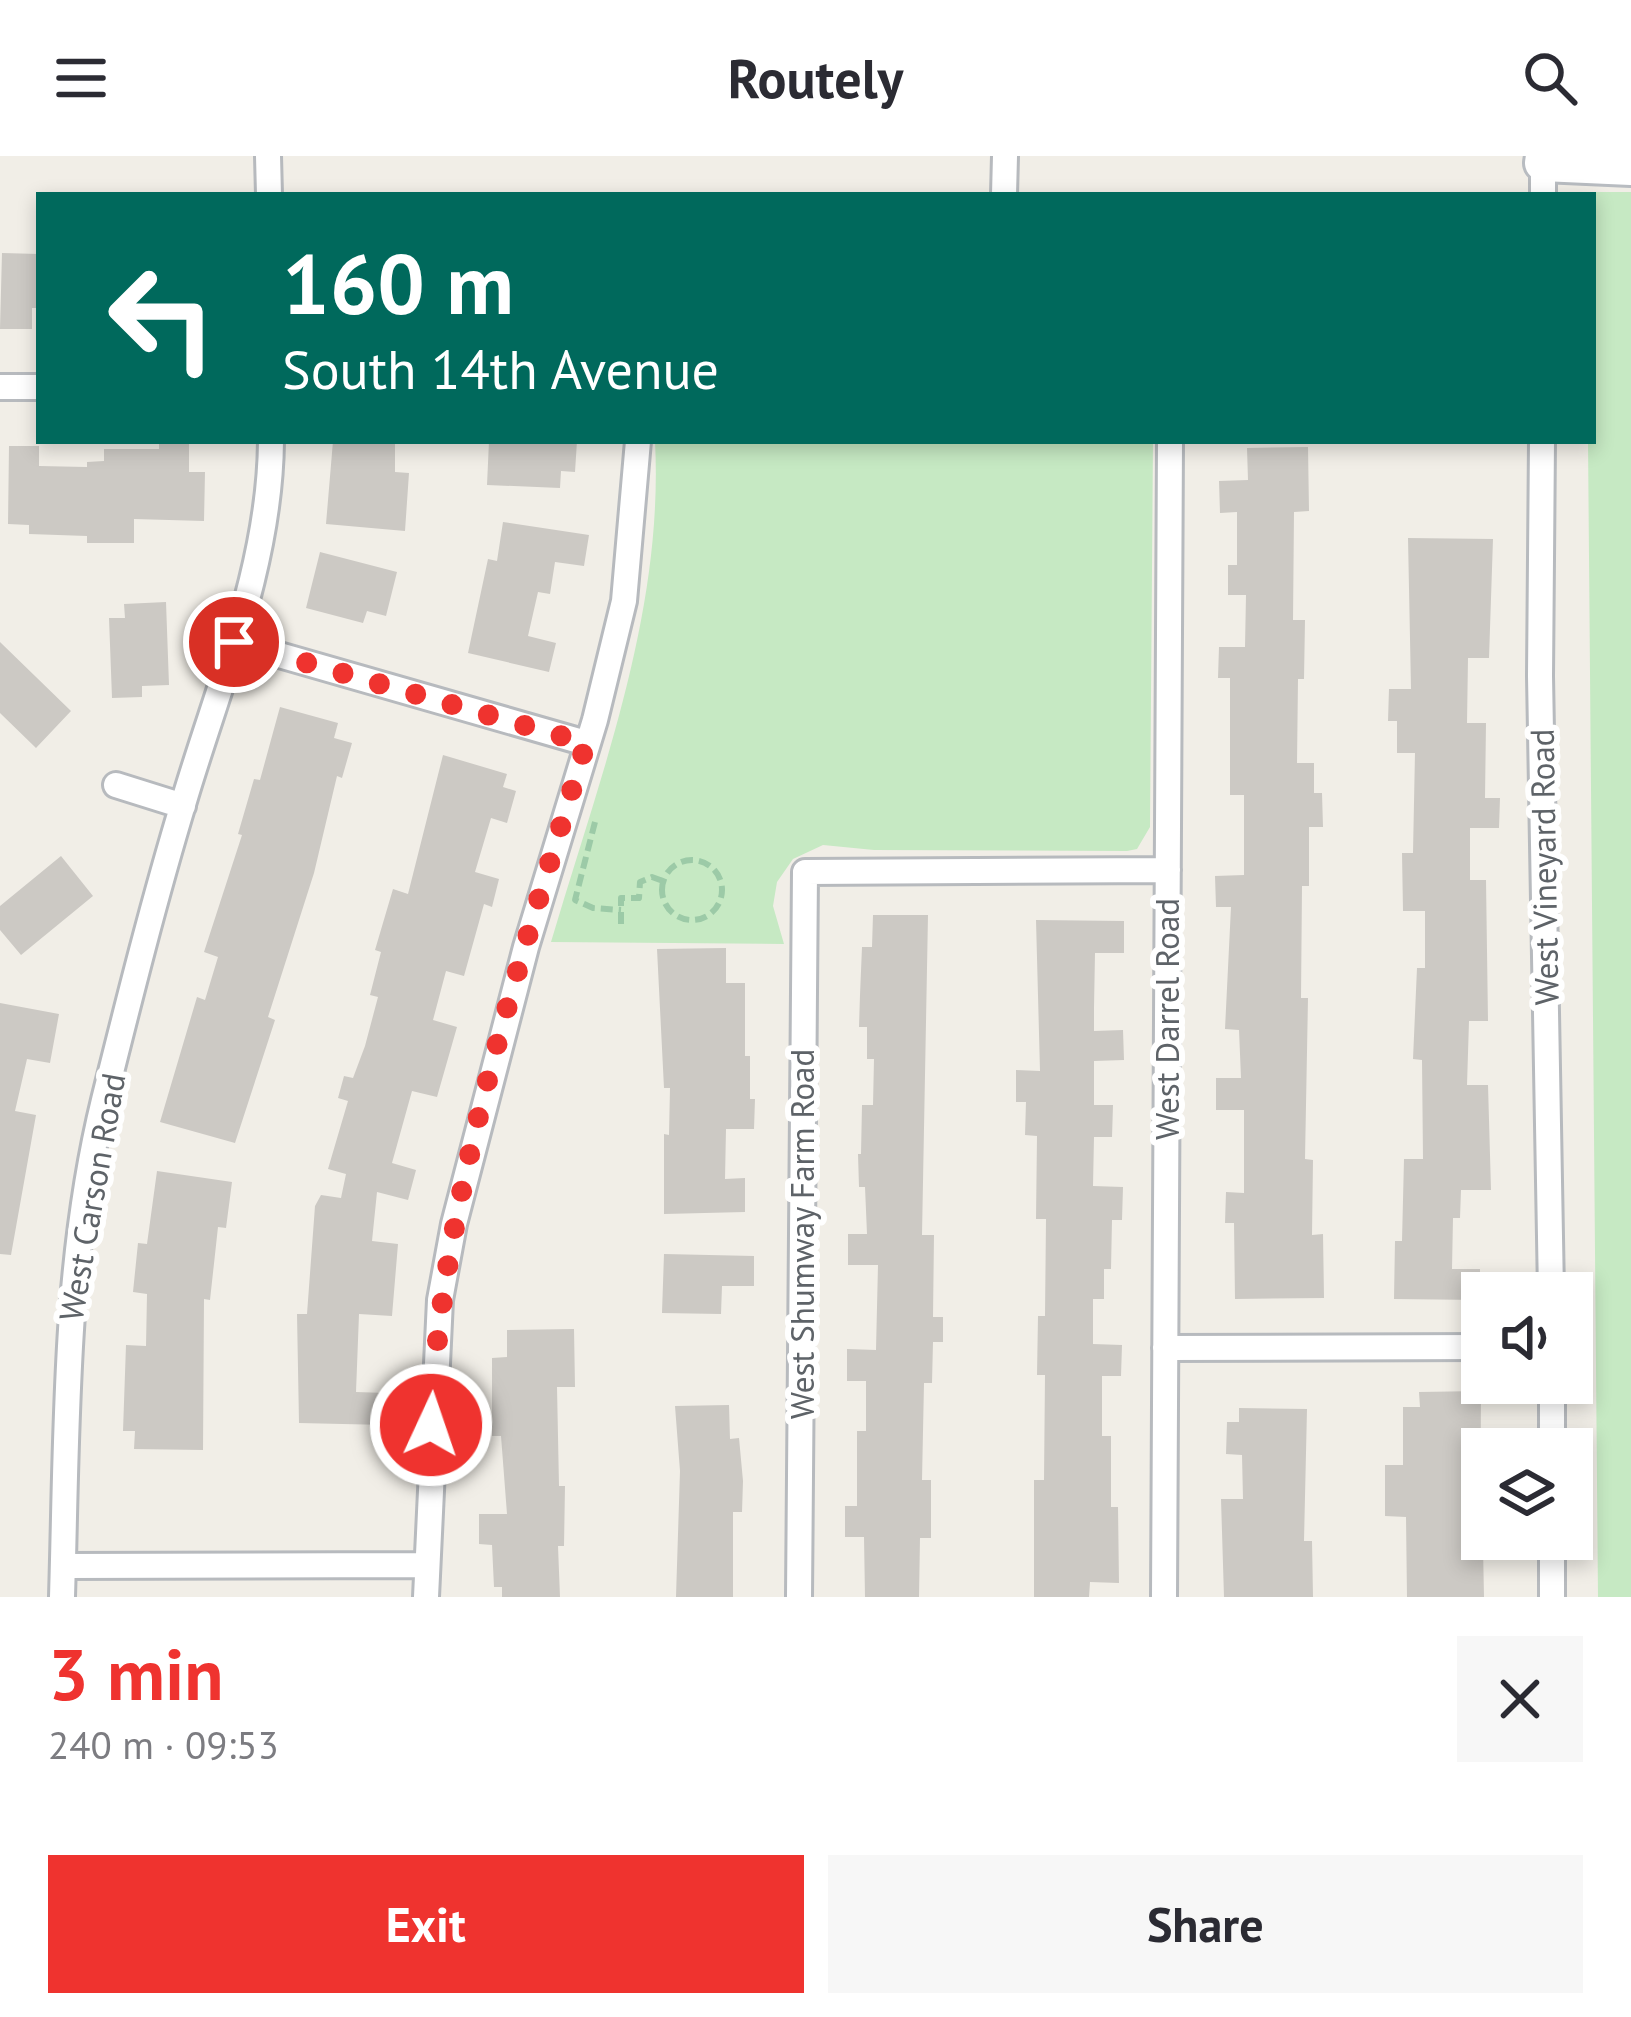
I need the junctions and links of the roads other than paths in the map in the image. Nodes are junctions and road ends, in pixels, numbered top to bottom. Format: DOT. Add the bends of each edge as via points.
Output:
graph roads {
  1 [pos="268,156"];
  2 [pos="1005,156"];
  3 [pos="1631,167"];
  4 [pos="1544,171"];
  5 [pos="269,192"];
  6 [pos="1004,192"];
  7 [pos="0,387"];
  8 [pos="36,387"];
  9 [pos="271,444"];
  10 [pos="638,444"];
  11 [pos="1169,444"];
  12 [pos="1542,444"];
  13 [pos="234,642"];
  14 [pos="586,743"];
  15 [pos="116,784"];
  16 [pos="182,806"];
  17 [pos="1168,870"];
  18 [pos="1552,1272"];
  19 [pos="1461,1347"];
  20 [pos="1165,1348"];
  21 [pos="1552,1560"];
  22 [pos="426,1565"];
  23 [pos="63,1566"];
  24 [pos="62,1597"];
  25 [pos="426,1597"];
  26 [pos="799,1597"];
  27 [pos="1164,1597"];
  28 [pos="1552,1597"];
  1 -- 5 [label="street"];
  2 -- 6 [label="street"];
  3 -- 4 [label="street"];
  7 -- 8 [label="street"];
  9 -- 13 [label="street, West Carson Road" via="267,517"];
  10 -- 14 [label="street" via="624,602"];
  11 -- 17 [label="street, West Darrel Road"];
  12 -- 18 [label="street, West Vineyard Road"];
  13 -- 14 [label="street"];
  13 -- 16 [label="street, West Carson Road"];
  14 -- 22 [label="street" via="454,1225 434,1359"];
  15 -- 16 [label="street"];
  16 -- 23 [label="street, West Carson Road" via="87,1187 68,1340"];
  17 -- 20 [label="street, West Darrel Road"];
  17 -- 26 [label="street, West Shumway Farm Road" via="805,872"];
  19 -- 20 [label="street"];
  20 -- 27 [label="street, West Darrel Road"];
  21 -- 28 [label="street"];
  22 -- 23 [label="street"];
  22 -- 25 [label="street"];
  23 -- 24 [label="street, West Carson Road"];
}
